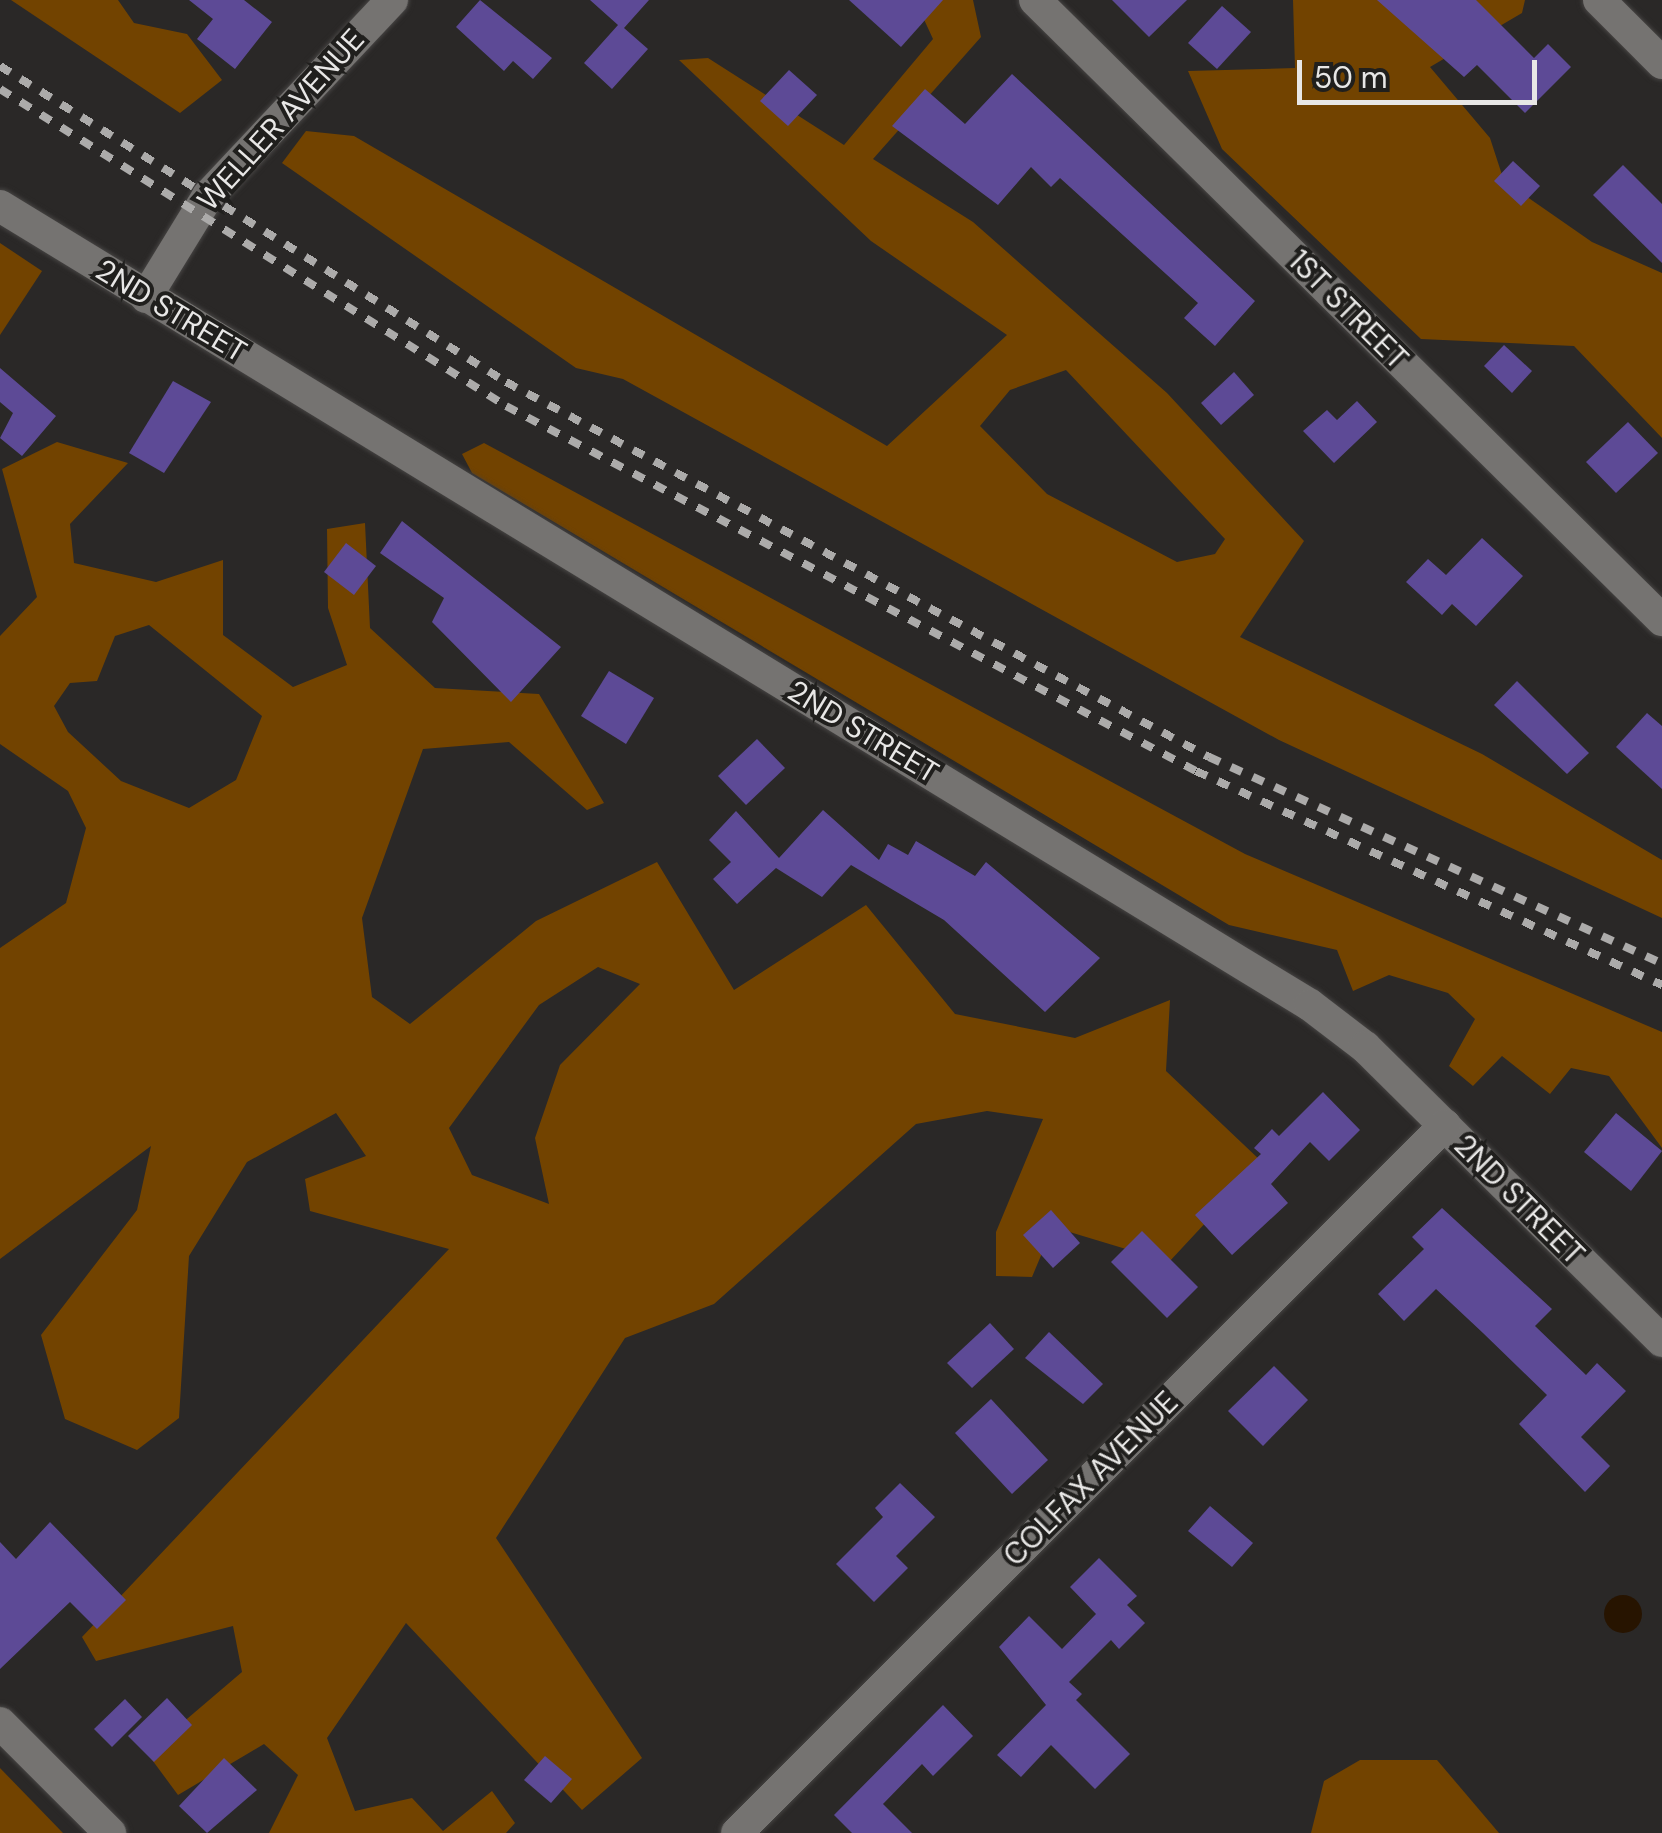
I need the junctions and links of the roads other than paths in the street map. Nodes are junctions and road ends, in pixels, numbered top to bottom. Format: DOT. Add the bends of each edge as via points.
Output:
graph roads {
  1 [pos="392,0"];
  2 [pos="1035,0"];
  3 [pos="1598,0"];
  4 [pos="1662,63"];
  5 [pos="0,206"];
  6 [pos="146,297"];
  7 [pos="1662,620"];
  8 [pos="1445,1125"];
  9 [pos="1662,1341"];
  10 [pos="0,1723"];
  11 [pos="110,1833"];
  12 [pos="737,1833"];
  1 -- 6 [label="street, WELLER AVENUE" via="208,196"];
  2 -- 7 [label="street, 1ST STREET"];
  3 -- 4 [label="street"];
  5 -- 6 [label="street, 2ND STREET"];
  6 -- 8 [label="street, 2ND STREET" via="1260,973 1364,1047"];
  8 -- 9 [label="street, 2ND STREET"];
  8 -- 12 [label="street, COLFAX AVENUE"];
  10 -- 11 [label="street"];
}
